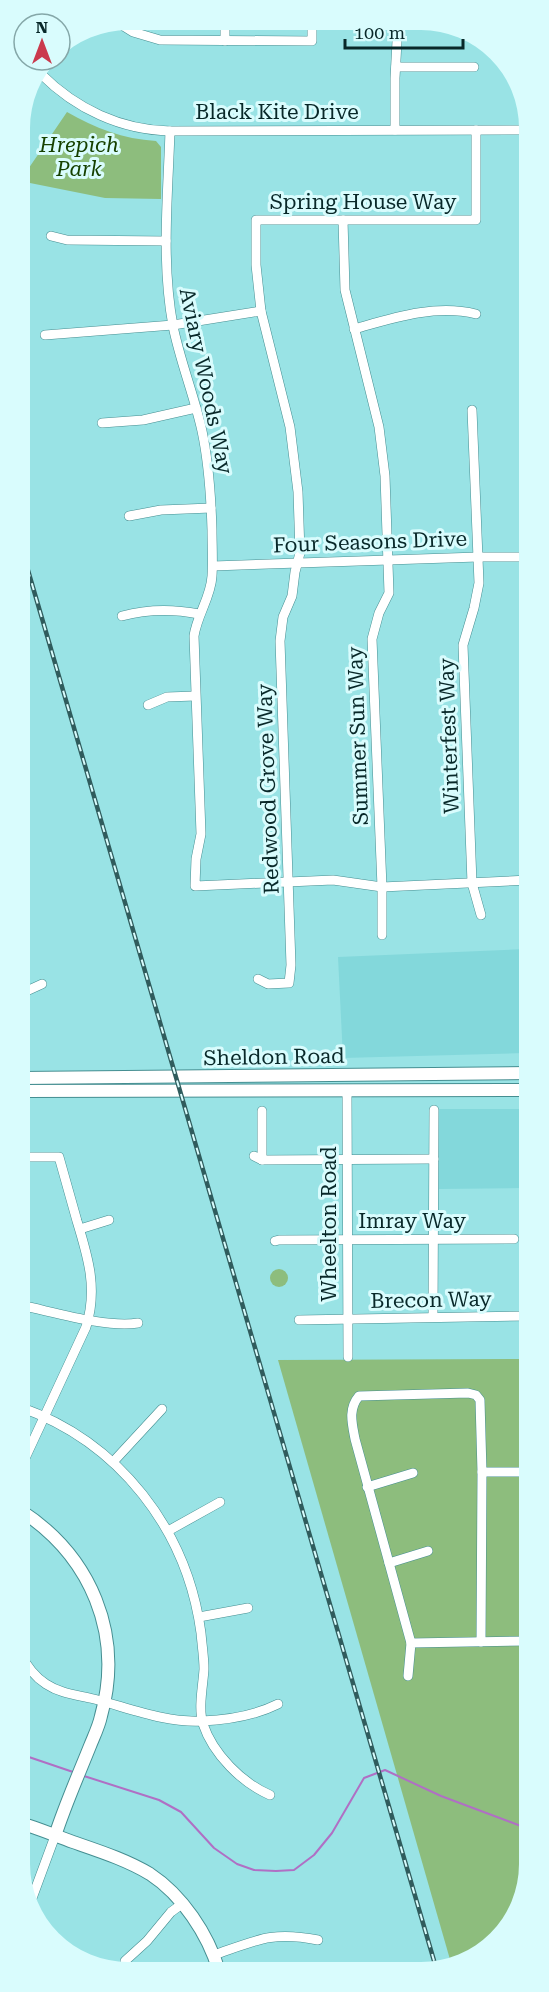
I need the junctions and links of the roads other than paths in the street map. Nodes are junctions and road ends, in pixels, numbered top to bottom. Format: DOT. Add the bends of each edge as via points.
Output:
graph roads {
  1 [pos="130,30"];
  2 [pos="225,30"];
  3 [pos="312,30"];
  4 [pos="398,30"];
  5 [pos="225,41"];
  6 [pos="474,67"];
  7 [pos="396,68"];
  8 [pos="44,77"];
  9 [pos="170,130"];
  10 [pos="395,130"];
  11 [pos="476,130"];
  12 [pos="519,130"];
  13 [pos="343,220"];
  14 [pos="51,236"];
  15 [pos="166,241"];
  16 [pos="261,311"];
  17 [pos="476,314"];
  18 [pos="173,325"];
  19 [pos="354,329"];
  20 [pos="45,335"];
  21 [pos="196,408"];
  22 [pos="472,410"];
  23 [pos="102,423"];
  24 [pos="211,508"];
  25 [pos="129,516"];
  26 [pos="478,556"];
  27 [pos="519,557"];
  28 [pos="389,560"];
  29 [pos="297,563"];
  30 [pos="213,566"];
  31 [pos="199,614"];
  32 [pos="122,616"];
  33 [pos="195,696"];
  34 [pos="148,705"];
  35 [pos="519,881"];
  36 [pos="290,882"];
  37 [pos="472,883"];
  38 [pos="382,887"];
  39 [pos="481,915"];
  40 [pos="382,935"];
  41 [pos="258,979"];
  42 [pos="42,984"];
  43 [pos="30,989"];
  44 [pos="519,1073"];
  45 [pos="387,1075"];
  46 [pos="30,1078"];
  47 [pos="519,1090"];
  48 [pos="30,1091"];
  49 [pos="317,1091"];
  50 [pos="347,1091"];
  51 [pos="434,1110"];
  52 [pos="262,1111"];
  53 [pos="30,1157"];
  54 [pos="434,1159"];
  55 [pos="347,1160"];
  56 [pos="109,1220"];
  57 [pos="80,1228"];
  58 [pos="348,1239"];
  59 [pos="433,1239"];
  60 [pos="514,1239"];
  61 [pos="275,1241"];
  62 [pos="30,1307"];
  63 [pos="519,1316"];
  64 [pos="433,1317"];
  65 [pos="89,1319"];
  66 [pos="299,1320"];
  67 [pos="348,1320"];
  68 [pos="138,1323"];
  69 [pos="348,1357"];
  70 [pos="162,1409"];
  71 [pos="30,1411"];
  72 [pos="45,1416"];
  73 [pos="30,1448"];
  74 [pos="113,1462"];
  75 [pos="482,1472"];
  76 [pos="519,1472"];
  77 [pos="413,1473"];
  78 [pos="367,1487"];
  79 [pos="220,1502"];
  80 [pos="30,1517"];
  81 [pos="168,1531"];
  82 [pos="428,1551"];
  83 [pos="389,1563"];
  84 [pos="248,1608"];
  85 [pos="199,1617"];
  86 [pos="519,1641"];
  87 [pos="481,1642"];
  88 [pos="411,1643"];
  89 [pos="30,1669"];
  90 [pos="408,1676"];
  91 [pos="104,1702"];
  92 [pos="278,1704"];
  93 [pos="202,1721"];
  94 [pos="270,1795"];
  95 [pos="30,1827"];
  96 [pos="56,1836"];
  97 [pos="34,1893"];
  98 [pos="182,1904"];
  99 [pos="318,1940"];
  100 [pos="214,1954"];
  101 [pos="125,1961"];
  102 [pos="216,1962"];
  1 -- 5 [label="street" via="160,40"];
  2 -- 5 [label="street"];
  3 -- 5 [label="street" via="312,40"];
  4 -- 7 [label="street"];
  6 -- 7 [label="street"];
  7 -- 10 [label="street"];
  8 -- 9 [label="street, Black Kite Drive" via="66,96 97,114 126,125"];
  9 -- 10 [label="street, Black Kite Drive"];
  9 -- 15 [label="street, Aviary Woods Way"];
  10 -- 11 [label="street, Black Kite Drive"];
  11 -- 12 [label="street, Black Kite Drive"];
  11 -- 13 [label="street, Spring House Way" via="476,220"];
  13 -- 16 [label="street, Spring House Way" via="256,220"];
  13 -- 19 [label="street, Summer Sun Way" via="345,290"];
  14 -- 15 [label="street" via="67,240"];
  15 -- 18 [label="street, Aviary Woods Way"];
  16 -- 18 [label="street"];
  16 -- 29 [label="street, Spring House Way" via="295,460 300,553"];
  17 -- 19 [label="street" via="450,310 415,314"];
  18 -- 20 [label="street"];
  18 -- 21 [label="street, Aviary Woods Way"];
  19 -- 28 [label="street, Summer Sun Way" via="379,427"];
  21 -- 23 [label="street" via="143,420"];
  21 -- 24 [label="street, Aviary Woods Way"];
  22 -- 26 [label="street, Winterfest Way"];
  24 -- 25 [label="street"];
  24 -- 30 [label="street, Aviary Woods Way"];
  26 -- 27 [label="street, Four Seasons Drive"];
  26 -- 28 [label="street, Four Seasons Drive"];
  26 -- 37 [label="street, Winterfest Way" via="477,591 463,645"];
  28 -- 29 [label="street, Four Seasons Drive"];
  28 -- 38 [label="street, Summer Sun Way" via="389,593 372,639"];
  29 -- 30 [label="street, Four Seasons Drive"];
  29 -- 36 [label="street, Redwood Grove Way" via="280,630"];
  30 -- 31 [label="street, Aviary Woods Way" via="211,588"];
  31 -- 32 [label="street" via="176,610"];
  31 -- 33 [label="street, Aviary Woods Way" via="194,636"];
  33 -- 34 [label="street" via="167,697"];
  33 -- 36 [label="street, Aviary Woods Way" via="201,834 195,886"];
  35 -- 37 [label="street"];
  36 -- 38 [label="street" via="333,880"];
  36 -- 41 [label="street, Redwood Grove Way" via="289,983 268,984"];
  37 -- 38 [label="street"];
  37 -- 39 [label="street, Winterfest Way"];
  38 -- 40 [label="street, Summer Sun Way"];
  42 -- 43 [label="street"];
  44 -- 45 [label="main road, Sheldon Road"];
  45 -- 46 [label="main road, Sheldon Road"];
  45 -- 49 [label="main road" via="379,1081 342,1082"];
  47 -- 50 [label="main road, Sheldon Road"];
  48 -- 49 [label="main road, Sheldon Road"];
  49 -- 50 [label="main road, Sheldon Road"];
  50 -- 55 [label="street, Wheelton Road"];
  51 -- 54 [label="street"];
  52 -- 55 [label="street" via="258,1158"];
  53 -- 57 [label="street" via="59,1157"];
  54 -- 55 [label="street"];
  54 -- 59 [label="street"];
  55 -- 58 [label="street, Wheelton Road"];
  56 -- 57 [label="street"];
  57 -- 65 [label="street" via="92,1277"];
  58 -- 59 [label="street, Imray Way"];
  58 -- 61 [label="street, Imray Way"];
  58 -- 67 [label="street, Wheelton Road"];
  59 -- 60 [label="street, Imray Way"];
  59 -- 64 [label="street"];
  62 -- 65 [label="street"];
  63 -- 64 [label="street, Brecon Way"];
  64 -- 67 [label="street, Brecon Way"];
  65 -- 68 [label="street"];
  65 -- 72 [label="street"];
  66 -- 67 [label="street, Brecon Way"];
  67 -- 69 [label="street, Wheelton Road"];
  70 -- 74 [label="street"];
  71 -- 72 [label="street"];
  72 -- 73 [label="street"];
  72 -- 74 [label="street" via="88,1441"];
  74 -- 81 [label="street" via="141,1490"];
  75 -- 76 [label="street"];
  75 -- 78 [label="street" via="481,1406 476,1395 367,1394 358,1396 351,1412"];
  75 -- 87 [label="street"];
  77 -- 78 [label="street"];
  78 -- 83 [label="street"];
  79 -- 81 [label="street"];
  80 -- 91 [label="main road" via="64,1546 94,1595 105,1631 108,1685"];
  81 -- 85 [label="street" via="185,1569"];
  82 -- 83 [label="street"];
  83 -- 88 [label="street"];
  84 -- 85 [label="street"];
  85 -- 93 [label="street" via="204,1668"];
  86 -- 87 [label="street"];
  87 -- 88 [label="street"];
  88 -- 90 [label="street"];
  89 -- 91 [label="street" via="46,1684 66,1693"];
  91 -- 93 [label="street" via="170,1719"];
  91 -- 96 [label="main road"];
  92 -- 93 [label="street" via="261,1711"];
  93 -- 94 [label="street" via="219,1754 253,1786"];
  95 -- 96 [label="main road"];
  96 -- 97 [label="street"];
  96 -- 98 [label="main road" via="108,1854 149,1874"];
  98 -- 100 [label="main road"];
  98 -- 101 [label="street"];
  99 -- 100 [label="street" via="269,1936"];
  100 -- 102 [label="main road"];
}
